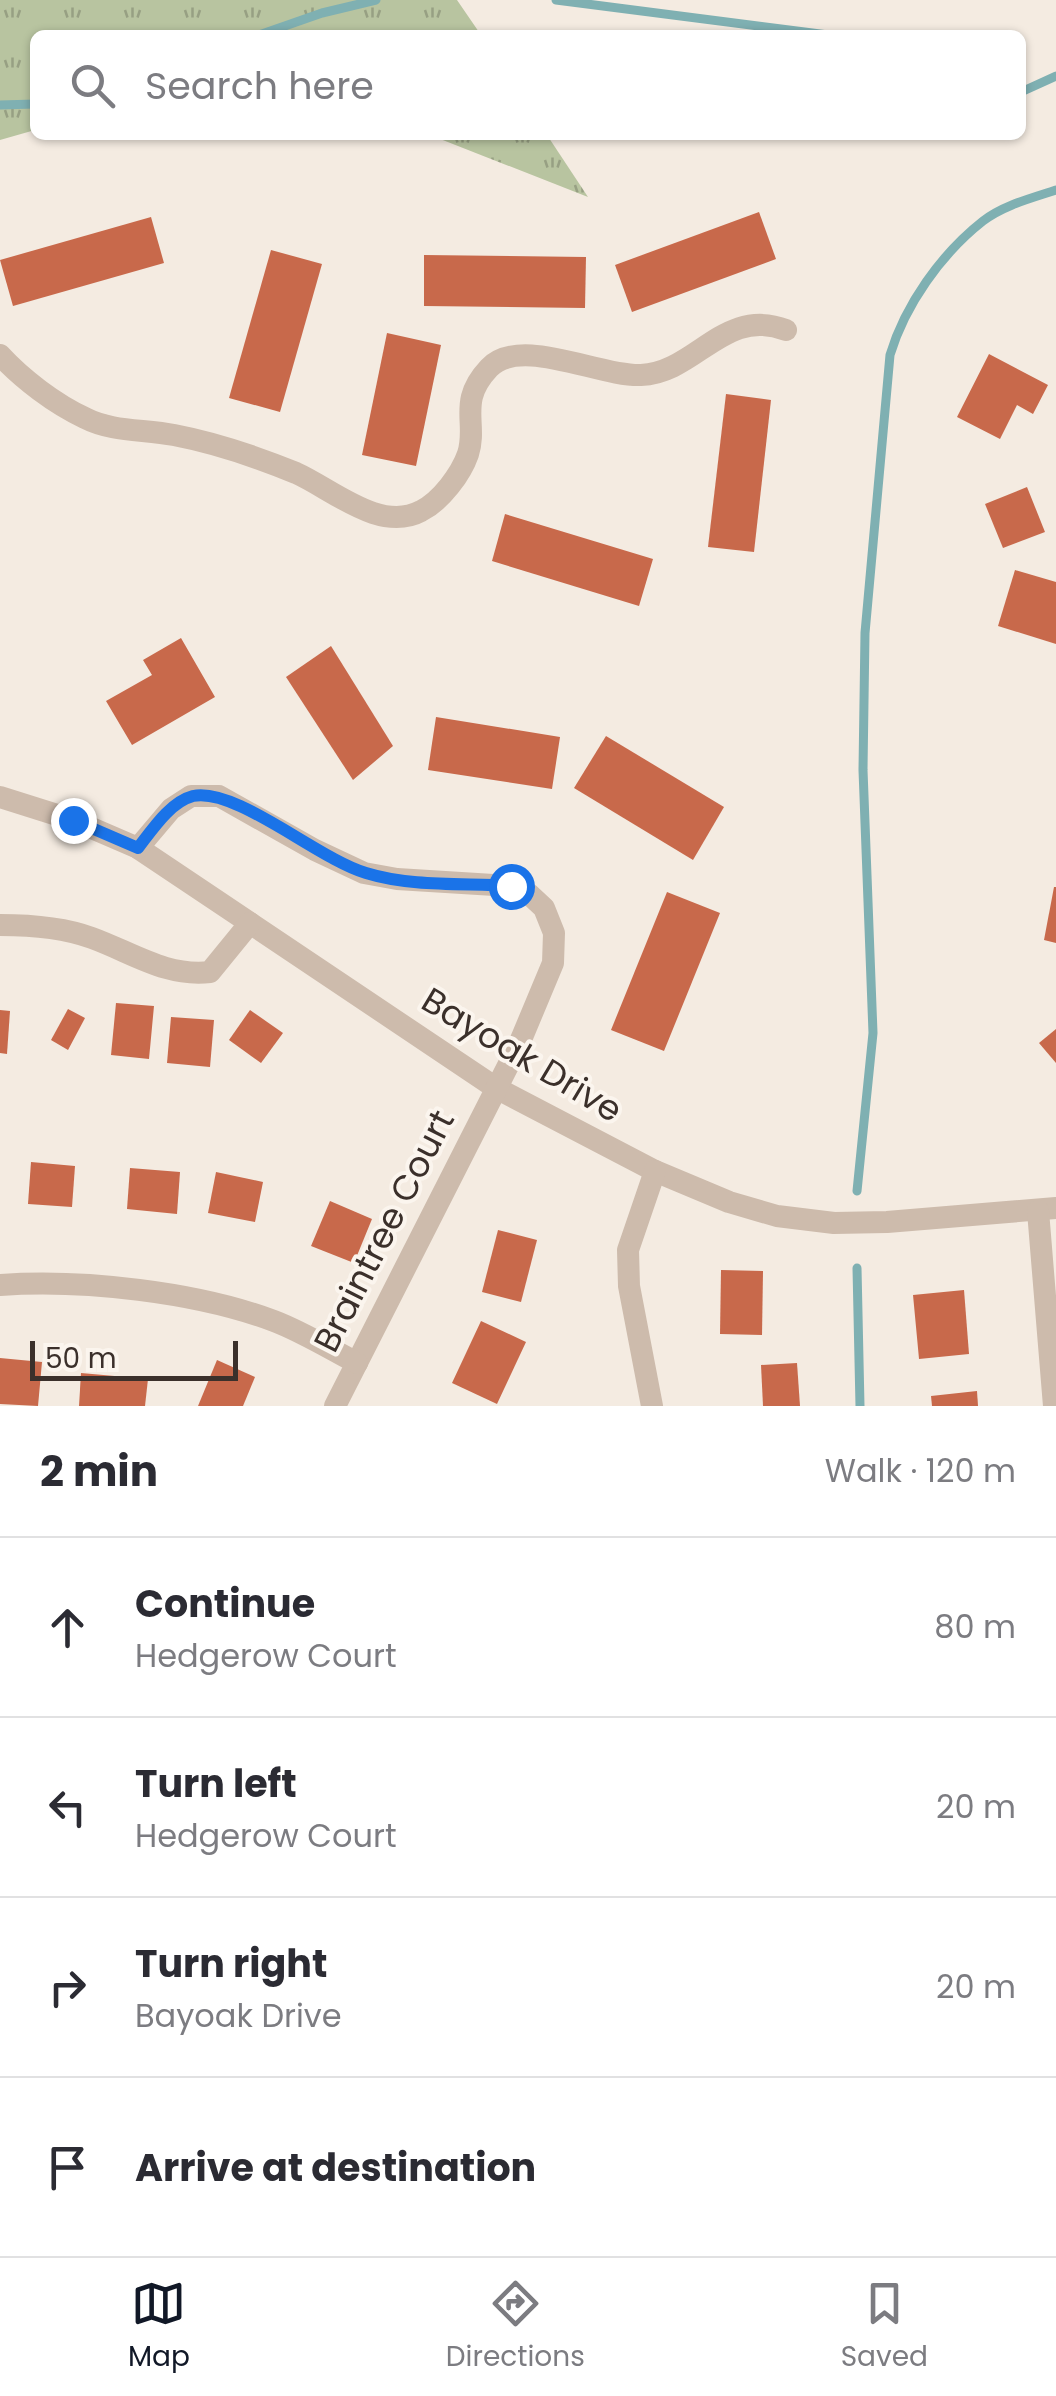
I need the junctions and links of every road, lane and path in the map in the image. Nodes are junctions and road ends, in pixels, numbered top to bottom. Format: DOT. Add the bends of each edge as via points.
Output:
graph roads {
  1 [pos="786,330"];
  2 [pos="0,355"];
  3 [pos="0,798"];
  4 [pos="138,848"];
  5 [pos="250,923"];
  6 [pos="0,925"];
  7 [pos="496,1088"];
  8 [pos="655,1172"];
  9 [pos="1047,1210"];
  10 [pos="0,1285"];
  11 [pos="357,1362"];
  12 [pos="336,1406"];
  13 [pos="652,1406"];
  14 [pos="1054,1406"];
  1 -- 2 [label="street" via="757,322 737,328 659,374 500,358 475,388 469,452 447,490 422,511 402,517 368,510 226,447 86,419"];
  3 -- 4 [label="street, Bayoak Drive"];
  4 -- 5 [label="street, Bayoak Drive"];
  4 -- 7 [label="street, Braintree Court" via="170,809 191,796 219,796 364,873 511,886 529,894 544,908 554,933 553,963"];
  5 -- 6 [label="street" via="210,972 196,974 143,962 88,937"];
  5 -- 7 [label="street, Bayoak Drive"];
  7 -- 8 [label="street, Bayoak Drive"];
  7 -- 11 [label="street, Braintree Court"];
  8 -- 9 [label="street, Bayoak Drive" via="777,1216 834,1223"];
  8 -- 13 [label="street" via="628,1250 628,1286"];
  9 -- 14 [label="street"];
  10 -- 11 [label="street" via="41,1282 201,1300 278,1322"];
  11 -- 12 [label="street, Braintree Court"];
}
